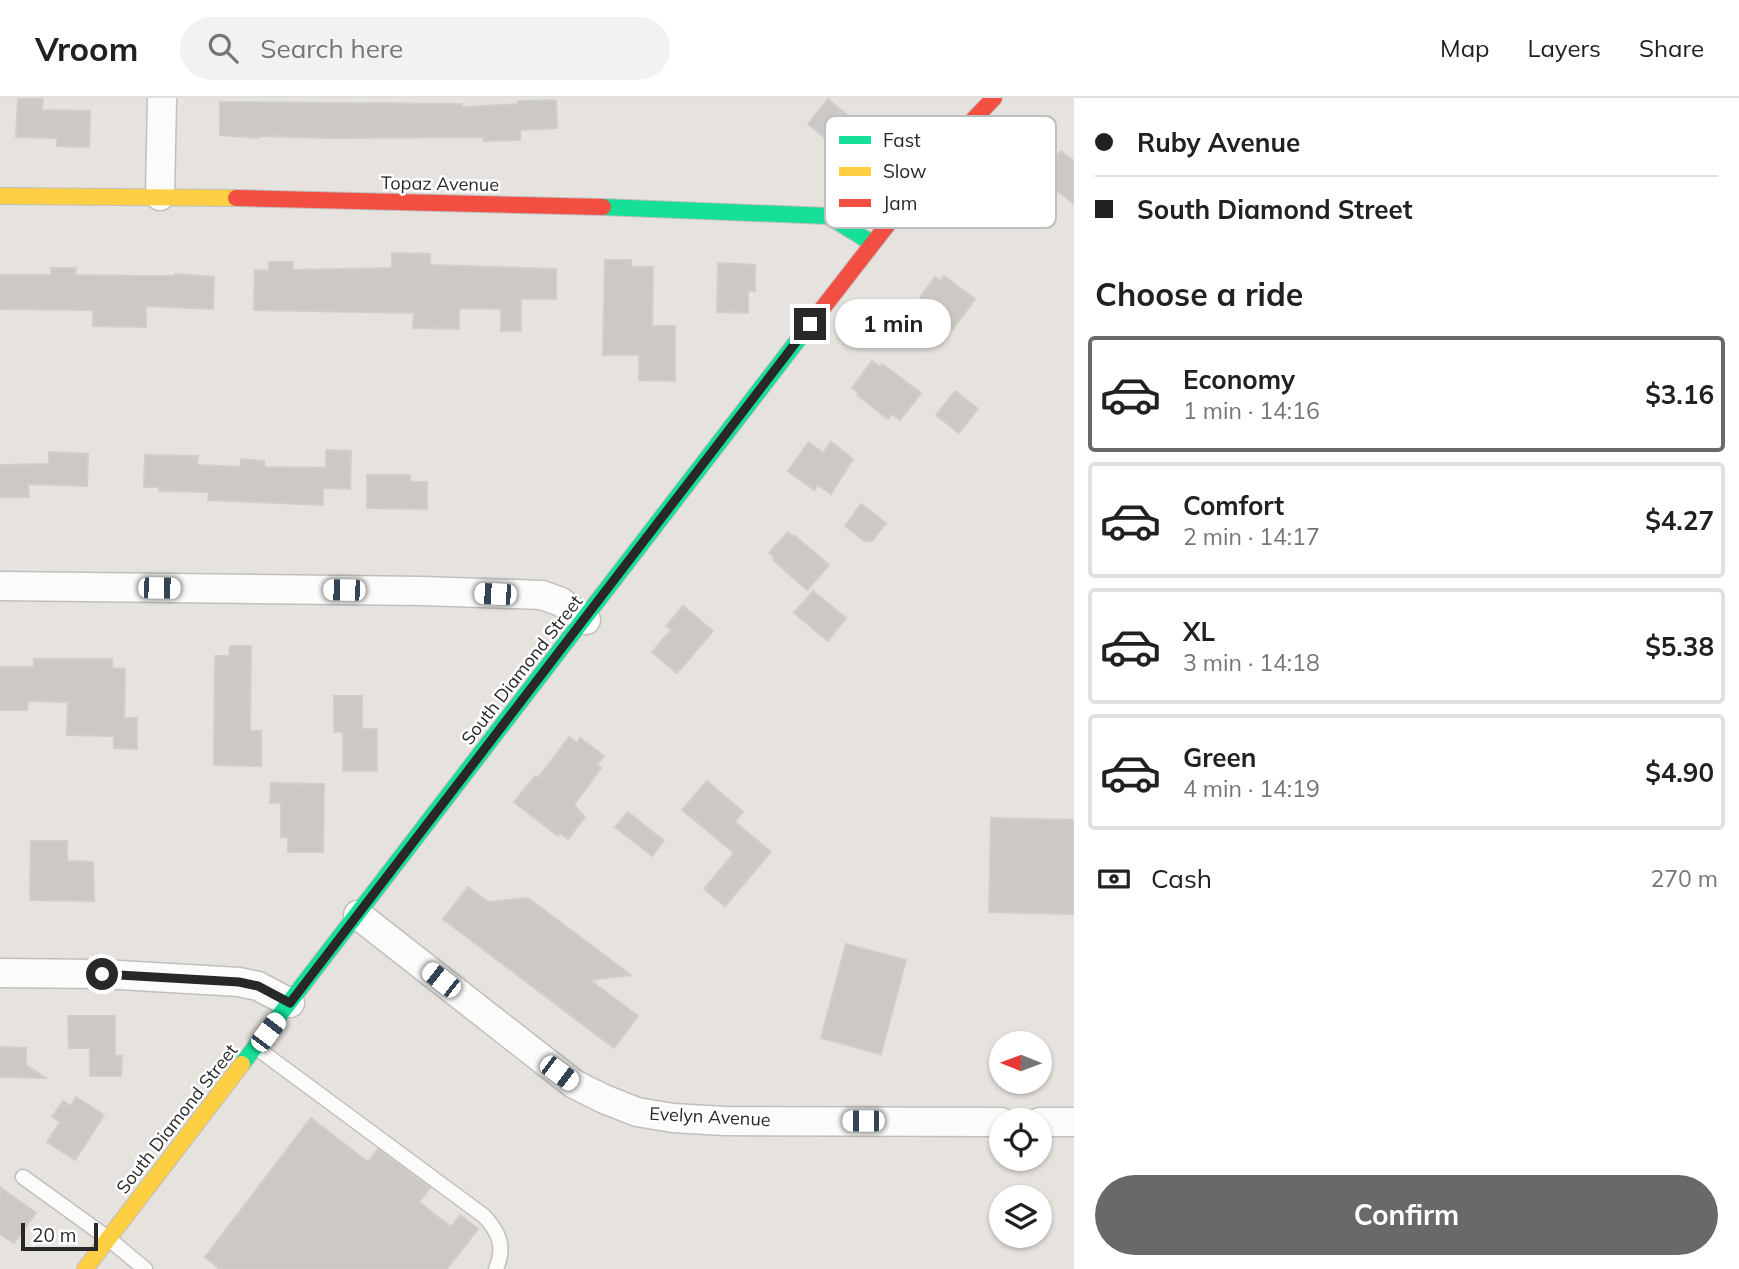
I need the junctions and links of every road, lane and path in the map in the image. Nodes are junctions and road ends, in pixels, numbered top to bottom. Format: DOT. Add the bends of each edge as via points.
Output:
graph roads {
  1 [pos="162,98"];
  2 [pos="994,98"];
  3 [pos="977,116"];
  4 [pos="0,196"];
  5 [pos="160,196"];
  6 [pos="825,216"];
  7 [pos="848,228"];
  8 [pos="884,228"];
  9 [pos="872,243"];
  10 [pos="0,586"];
  11 [pos="586,620"];
  12 [pos="358,915"];
  13 [pos="0,973"];
  14 [pos="290,1003"];
  15 [pos="256,1047"];
  16 [pos="989,1122"];
  17 [pos="1052,1122"];
  18 [pos="1074,1122"];
  19 [pos="23,1177"];
  20 [pos="108,1239"];
  21 [pos="85,1269"];
  22 [pos="145,1269"];
  23 [pos="496,1269"];
  1 -- 5 [label="street"];
  2 -- 3 [label="street, South Diamond Street"];
  4 -- 5 [label="street, Topaz Avenue"];
  5 -- 6 [label="street, Topaz Avenue"];
  7 -- 9 [label="street, Topaz Avenue"];
  8 -- 9 [label="street, South Diamond Street"];
  9 -- 11 [label="street, South Diamond Street"];
  10 -- 11 [label="street" via="542,595"];
  11 -- 12 [label="street, South Diamond Street"];
  12 -- 14 [label="street, South Diamond Street"];
  12 -- 16 [label="street, Evelyn Avenue" via="575,1084 637,1112 724,1121"];
  13 -- 14 [label="street" via="239,982 258,986"];
  14 -- 15 [label="street, South Diamond Street"];
  15 -- 20 [label="street, South Diamond Street"];
  15 -- 23 [label="lane" via="484,1216 501,1237"];
  17 -- 18 [label="street"];
  19 -- 20 [label="lane"];
  20 -- 21 [label="street, South Diamond Street"];
  20 -- 22 [label="lane"];
}
